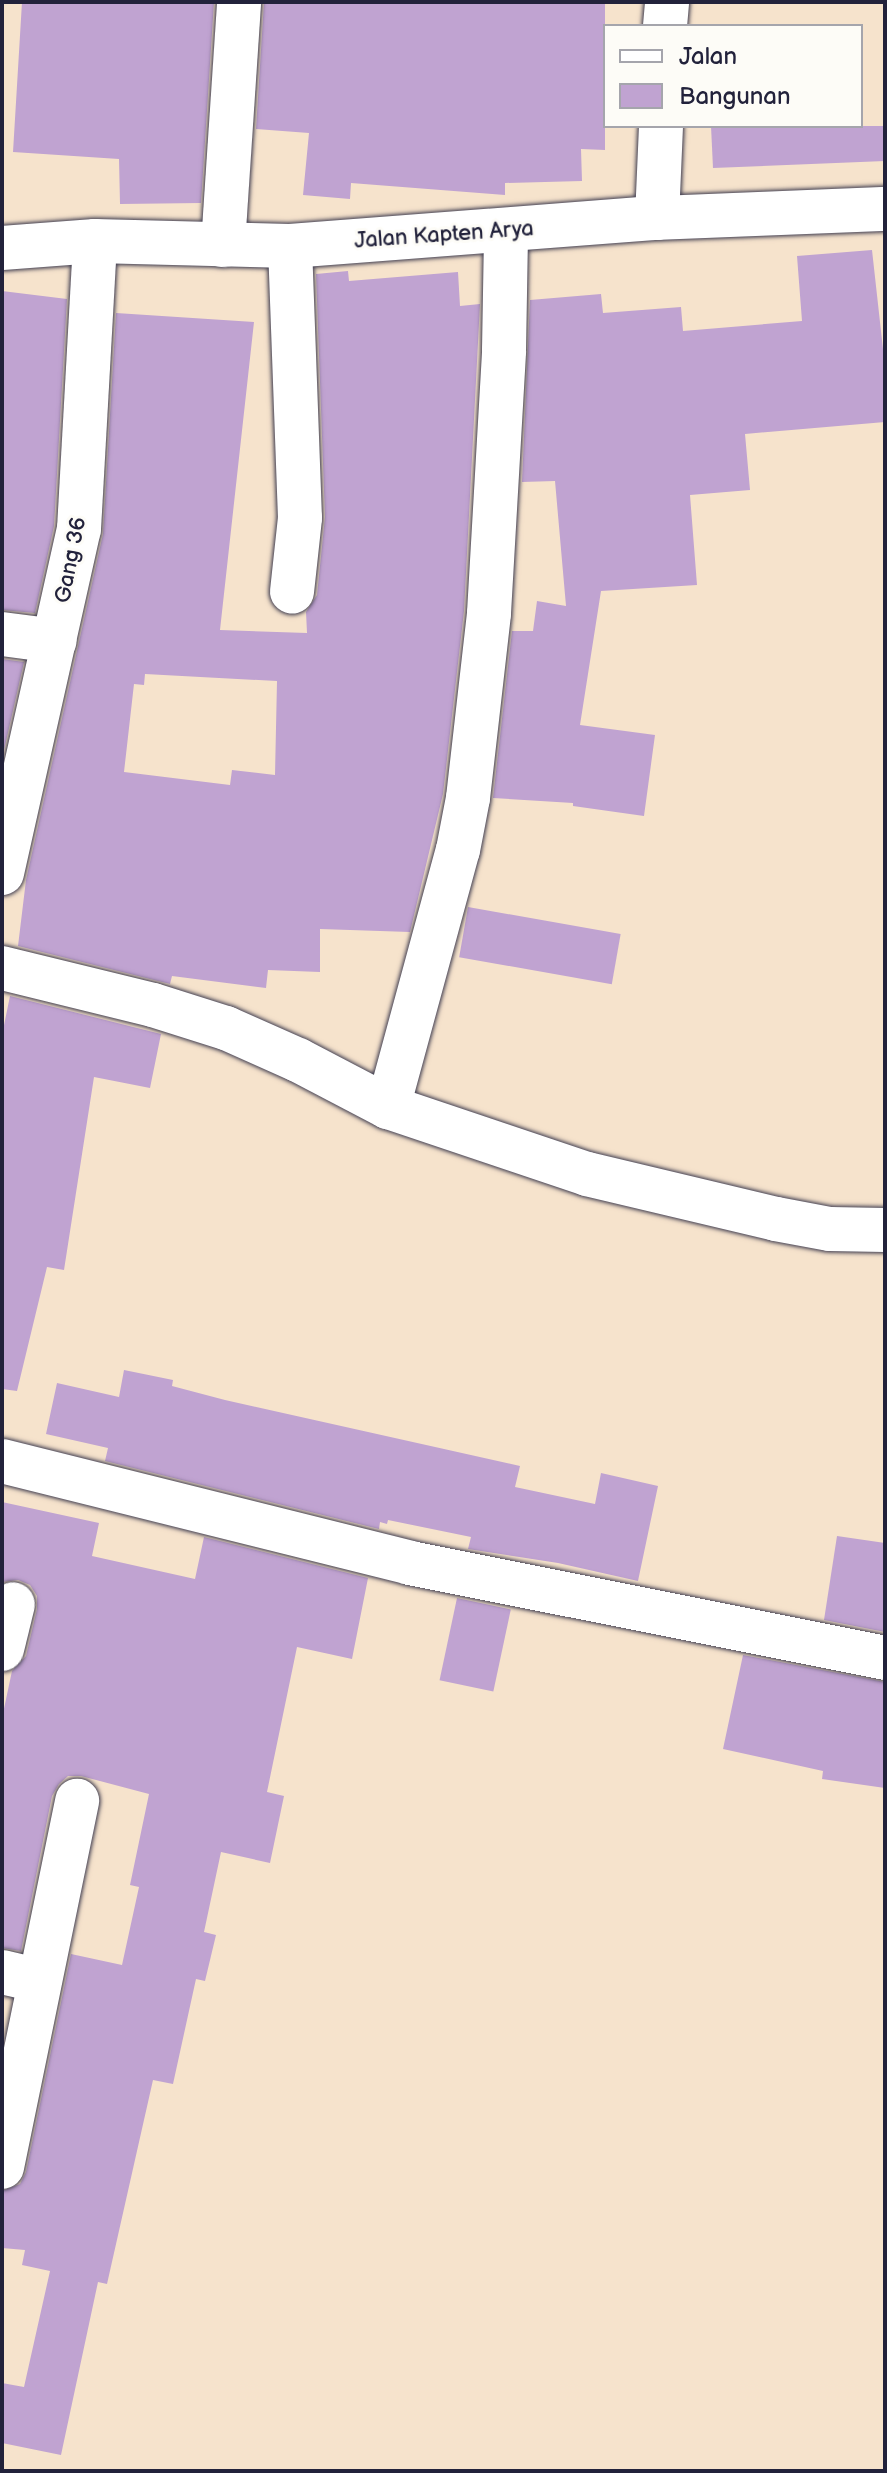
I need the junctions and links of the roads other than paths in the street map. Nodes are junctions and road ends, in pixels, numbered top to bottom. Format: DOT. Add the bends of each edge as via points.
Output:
graph roads {
  1 [pos="239,2"];
  2 [pos="667,2"];
  3 [pos="665,24"];
  4 [pos="661,128"];
  5 [pos="885,209"];
  6 [pos="657,218"];
  7 [pos="506,230"];
  8 [pos="95,241"];
  9 [pos="223,245"];
  10 [pos="290,246"];
  11 [pos="2,248"];
  12 [pos="292,592"];
  13 [pos="2,634"];
  14 [pos="55,641"];
  15 [pos="2,873"];
  16 [pos="2,968"];
  17 [pos="388,1107"];
  18 [pos="885,1230"];
  19 [pos="2,1461"];
  20 [pos="13,1604"];
  21 [pos="2,1649"];
  22 [pos="885,1658"];
  23 [pos="77,1801"];
  24 [pos="20,1976"];
  25 [pos="2,2167"];
  1 -- 9 [label="street"];
  2 -- 3 [label="street"];
  4 -- 6 [label="street"];
  5 -- 6 [label="street, Jalan Kapten Arya"];
  6 -- 7 [label="street, Jalan Kapten Arya"];
  7 -- 10 [label="street, Jalan Kapten Arya"];
  7 -- 17 [label="street" via="489,613 468,798"];
  8 -- 9 [label="street, Jalan Kapten Arya"];
  8 -- 11 [label="street, Jalan Kapten Arya"];
  8 -- 14 [label="street, Gang 36" via="79,529"];
  9 -- 10 [label="street, Jalan Kapten Arya"];
  10 -- 12 [label="street" via="300,518"];
  13 -- 14 [label="street"];
  14 -- 15 [label="street, Gang 36"];
  16 -- 17 [label="street" via="226,1028"];
  17 -- 18 [label="street" via="587,1174 776,1219 830,1229"];
  19 -- 22 [label="street" via="410,1563"];
  20 -- 21 [label="street"];
  23 -- 24 [label="street"];
  24 -- 25 [label="street"];
}
